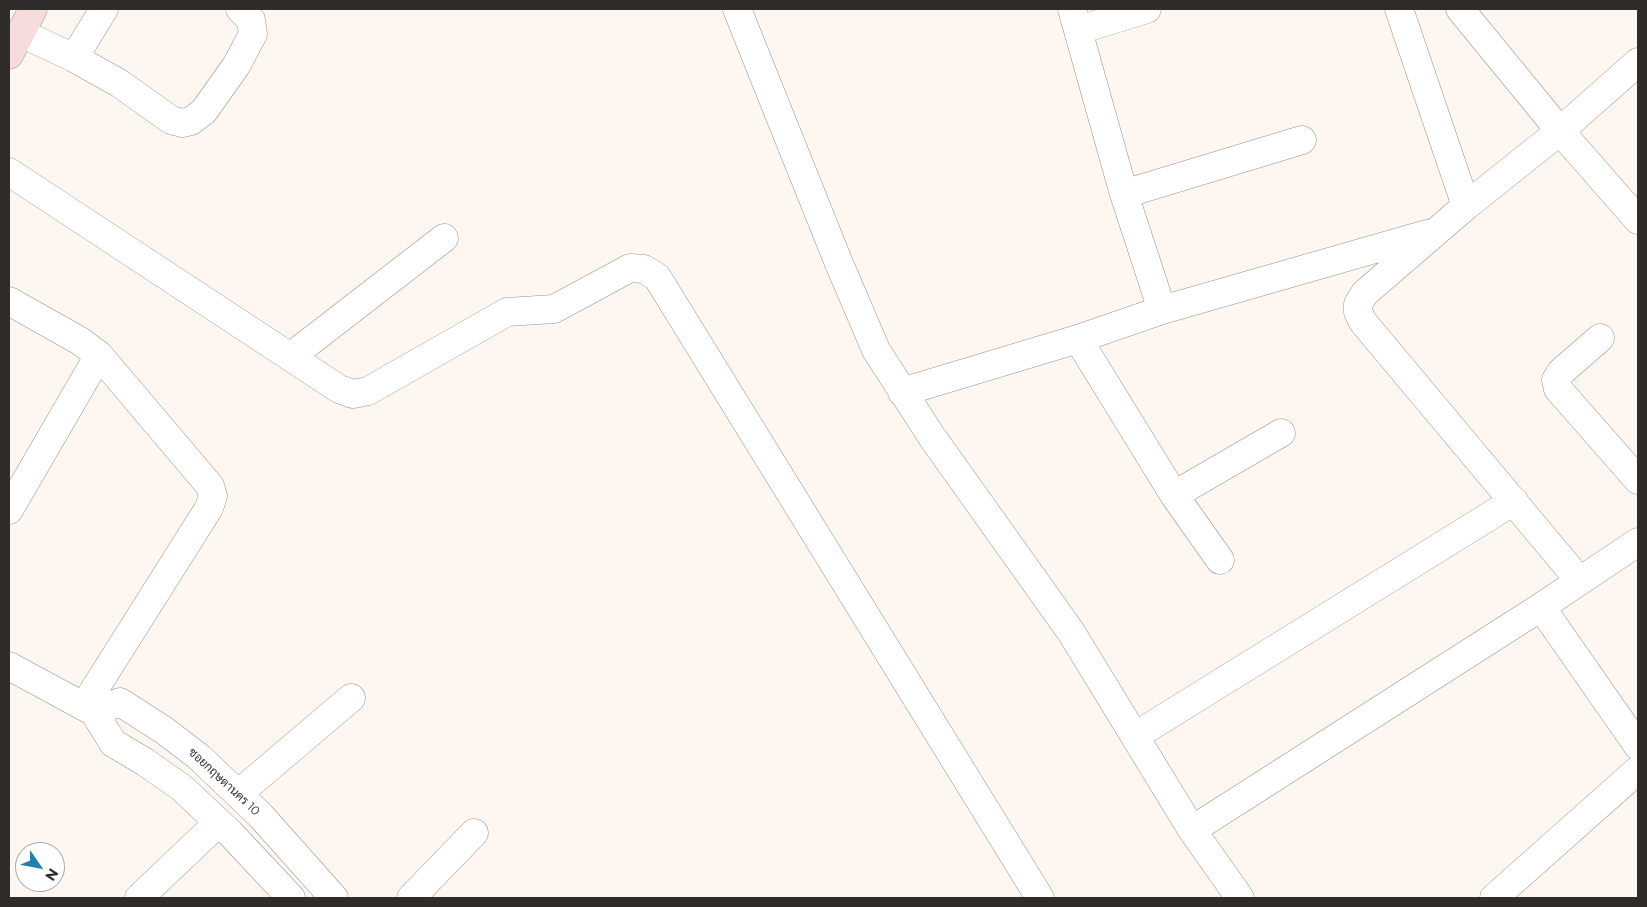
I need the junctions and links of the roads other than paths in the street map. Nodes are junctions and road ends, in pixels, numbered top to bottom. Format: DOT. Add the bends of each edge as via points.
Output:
graph roads {
  1 [pos="33,9"];
  2 [pos="104,9"];
  3 [pos="240,9"];
  4 [pos="737,9"];
  5 [pos="1147,9"];
  6 [pos="1399,9"];
  7 [pos="1460,9"];
  8 [pos="1075,20"];
  9 [pos="15,44"];
  10 [pos="74,58"];
  11 [pos="1638,62"];
  12 [pos="1560,131"];
  13 [pos="1302,140"];
  14 [pos="9,172"];
  15 [pos="1124,194"];
  16 [pos="1466,206"];
  17 [pos="1638,220"];
  18 [pos="1436,231"];
  19 [pos="444,238"];
  20 [pos="9,301"];
  21 [pos="1162,310"];
  22 [pos="1600,338"];
  23 [pos="1078,339"];
  24 [pos="99,355"];
  25 [pos="290,357"];
  26 [pos="902,392"];
  27 [pos="1281,433"];
  28 [pos="1638,480"];
  29 [pos="1174,495"];
  30 [pos="1514,501"];
  31 [pos="9,510"];
  32 [pos="1638,542"];
  33 [pos="1220,560"];
  34 [pos="1579,580"];
  35 [pos="1541,607"];
  36 [pos="9,666"];
  37 [pos="351,698"];
  38 [pos="89,709"];
  39 [pos="1135,736"];
  40 [pos="1638,746"];
  41 [pos="1638,770"];
  42 [pos="238,794"];
  43 [pos="218,822"];
  44 [pos="1192,830"];
  45 [pos="474,833"];
  46 [pos="138,898"];
  47 [pos="291,898"];
  48 [pos="334,898"];
  49 [pos="411,898"];
  50 [pos="1040,898"];
  51 [pos="1240,898"];
  52 [pos="1494,898"];
  1 -- 9 [label="main road"];
  2 -- 10 [label="street"];
  3 -- 10 [label="street" via="251,20 253,34 236,66 204,111 191,121 171,120 119,83"];
  4 -- 26 [label="street" via="876,350"];
  5 -- 8 [label="street"];
  6 -- 16 [label="street"];
  7 -- 12 [label="street"];
  8 -- 15 [label="street"];
  9 -- 10 [label="street"];
  11 -- 12 [label="street"];
  12 -- 16 [label="street"];
  12 -- 17 [label="street"];
  13 -- 15 [label="street"];
  14 -- 25 [label="street"];
  15 -- 21 [label="street"];
  16 -- 18 [label="street"];
  18 -- 21 [label="street"];
  18 -- 30 [label="street" via="1364,293 1358,312 1363,322"];
  19 -- 25 [label="street"];
  20 -- 24 [label="street"];
  21 -- 23 [label="street"];
  22 -- 28 [label="street" via="1561,372 1556,380 1558,389"];
  23 -- 26 [label="street"];
  23 -- 29 [label="street"];
  24 -- 31 [label="street"];
  24 -- 38 [label="street" via="210,486 213,496 209,508"];
  25 -- 50 [label="street" via="339,389 352,394 368,391 507,312 554,309 630,268 644,269 657,277"];
  26 -- 39 [label="street" via="1071,632"];
  27 -- 29 [label="street"];
  29 -- 33 [label="street"];
  30 -- 34 [label="street"];
  30 -- 39 [label="street"];
  32 -- 34 [label="street"];
  34 -- 35 [label="street"];
  35 -- 40 [label="street"];
  35 -- 44 [label="street"];
  36 -- 38 [label="street"];
  37 -- 42 [label="street"];
  38 -- 42 [label="street, ซอยกฤษดานคร 10" via="120,702 199,757"];
  38 -- 43 [label="street" via="113,743 182,788"];
  39 -- 44 [label="street"];
  41 -- 52 [label="street"];
  42 -- 48 [label="street, ซอยกฤษดานคร 10"];
  43 -- 46 [label="street"];
  43 -- 47 [label="street"];
  44 -- 51 [label="street"];
  45 -- 49 [label="street"];
}
